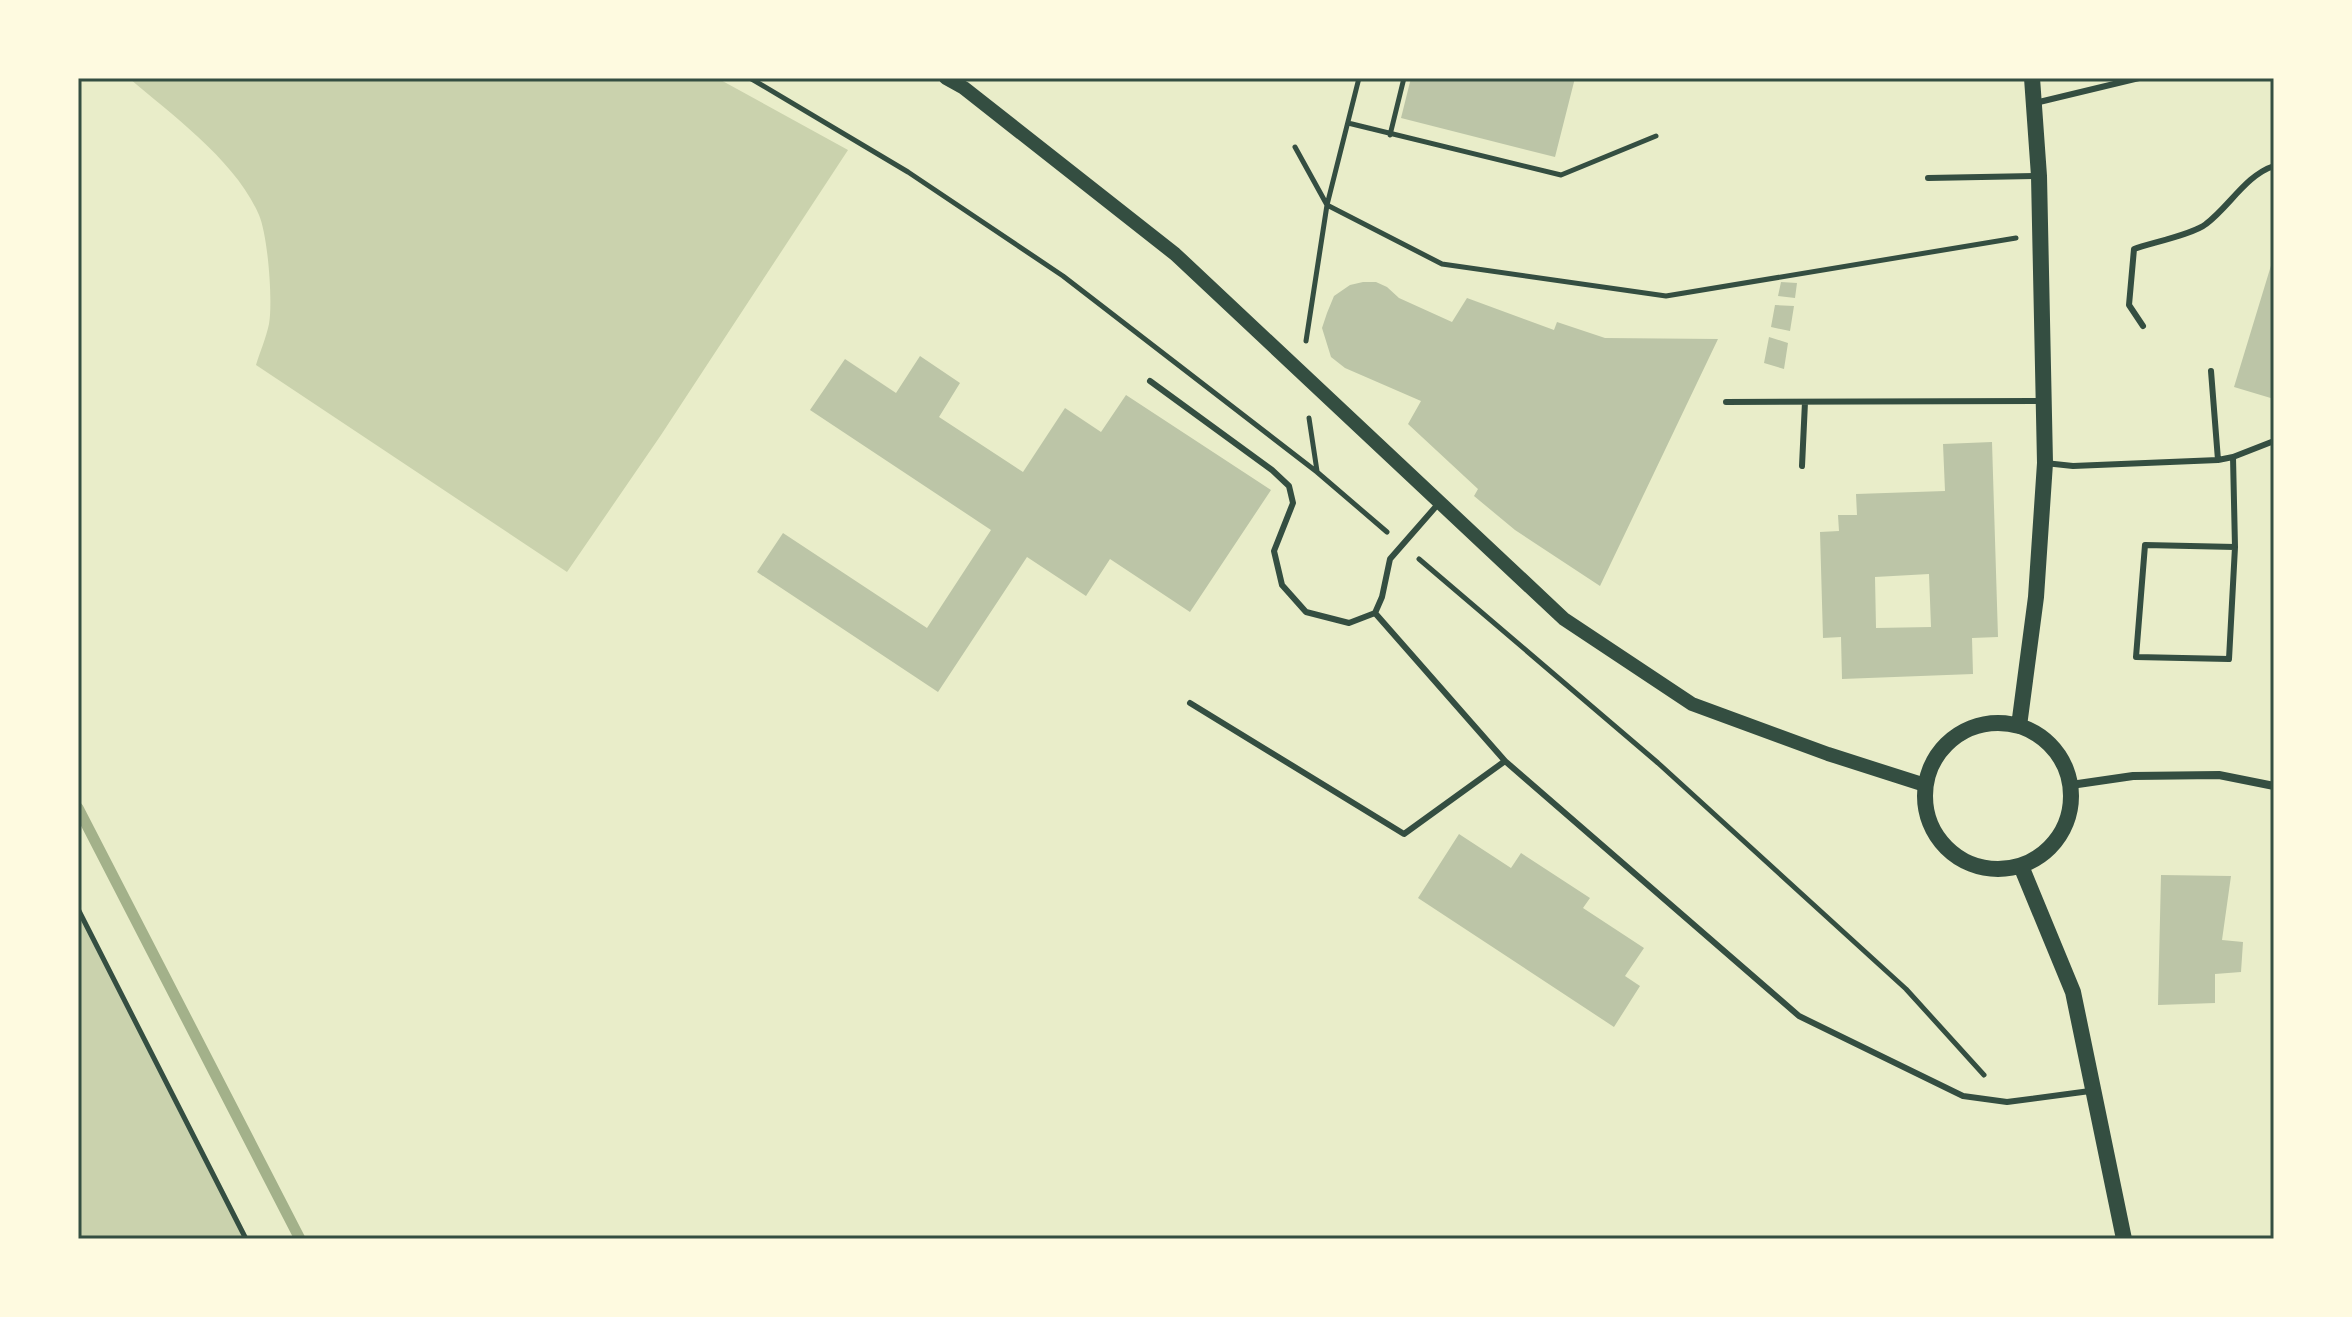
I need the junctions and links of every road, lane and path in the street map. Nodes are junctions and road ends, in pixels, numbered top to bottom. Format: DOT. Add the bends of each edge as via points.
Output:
graph roads {
  1 [pos="946,78"];
  2 [pos="1359,78"];
  3 [pos="1404,78"];
  4 [pos="2032,78"];
  5 [pos="2139,78"];
  6 [pos="967,83"];
  7 [pos="2035,103"];
  8 [pos="1348,123"];
  9 [pos="1390,135"];
  10 [pos="1656,136"];
  11 [pos="1295,147"];
  12 [pos="2274,166"];
  13 [pos="2039,176"];
  14 [pos="1928,178"];
  15 [pos="1327,205"];
  16 [pos="2041,234"];
  17 [pos="2143,326"];
  18 [pos="2211,371"];
  19 [pos="1301,372"];
  20 [pos="1150,381"];
  21 [pos="2046,401"];
  22 [pos="1726,402"];
  23 [pos="1805,402"];
  24 [pos="2274,441"];
  25 [pos="2233,457"];
  26 [pos="2218,460"];
  27 [pos="2045,463"];
  28 [pos="1802,466"];
  29 [pos="1317,472"];
  30 [pos="1439,503"];
  31 [pos="2235,547"];
  32 [pos="1375,613"];
  33 [pos="1190,703"];
  34 [pos="2019,726"];
  35 [pos="1505,761"];
  36 [pos="1925,785"];
  37 [pos="2071,785"];
  38 [pos="2274,786"];
  39 [pos="2021,866"];
  40 [pos="78,909"];
  41 [pos="2093,1091"];
  42 [pos="246,1239"];
  43 [pos="2124,1239"];
  1 -- 6 [label="street"];
  2 -- 8 [label="path"];
  3 -- 9 [label="path"];
  4 -- 7 [label="main road"];
  5 -- 7 [label="lane"];
  6 -- 19 [label="street" via="1175,254"];
  7 -- 13 [label="main road"];
  8 -- 9 [label="path"];
  8 -- 15 [label="path"];
  9 -- 10 [label="path" via="1561,175"];
  11 -- 15 [label="path"];
  12 -- 17 [label="lane" via="2204,226 2134,249 2129,305"];
  13 -- 14 [label="lane"];
  13 -- 16 [label="main road"];
  15 -- 16 [label="path" via="1442,264 1666,296"];
  15 -- 19 [label="path"];
  16 -- 21 [label="main road"];
  18 -- 26 [label="lane"];
  19 -- 29 [label="path"];
  19 -- 30 [label="street"];
  20 -- 32 [label="lane" via="1289,486 1293,503 1274,551 1282,585 1306,612 1349,623"];
  21 -- 23 [label="lane"];
  21 -- 27 [label="main road"];
  22 -- 23 [label="lane"];
  23 -- 28 [label="lane"];
  24 -- 25 [label="lane"];
  25 -- 26 [label="lane"];
  25 -- 31 [label="lane"];
  26 -- 27 [label="lane"];
  27 -- 34 [label="main road" via="2036,597"];
  30 -- 32 [label="lane" via="1390,559"];
  30 -- 36 [label="street" via="1564,619 1692,704"];
  31 -- 31 [label="lane" via="2229,659 2136,657 2145,545"];
  32 -- 35 [label="lane"];
  33 -- 35 [label="lane" via="1404,834"];
  34 -- 36 [label="main road" via="1994,723 1970,728 1948,742"];
  34 -- 37 [label="main road" via="2053,748"];
  35 -- 41 [label="lane" via="1799,1016 1963,1096 2007,1102"];
  36 -- 39 [label="main road" via="1925,810 1950,853 1996,870"];
  37 -- 38 [label="street" via="2133,776 2219,775"];
  37 -- 39 [label="main road" via="2065,826 2039,857"];
  39 -- 41 [label="main road" via="2073,992"];
  40 -- 42 [label="path"];
  41 -- 43 [label="main road"];
}
